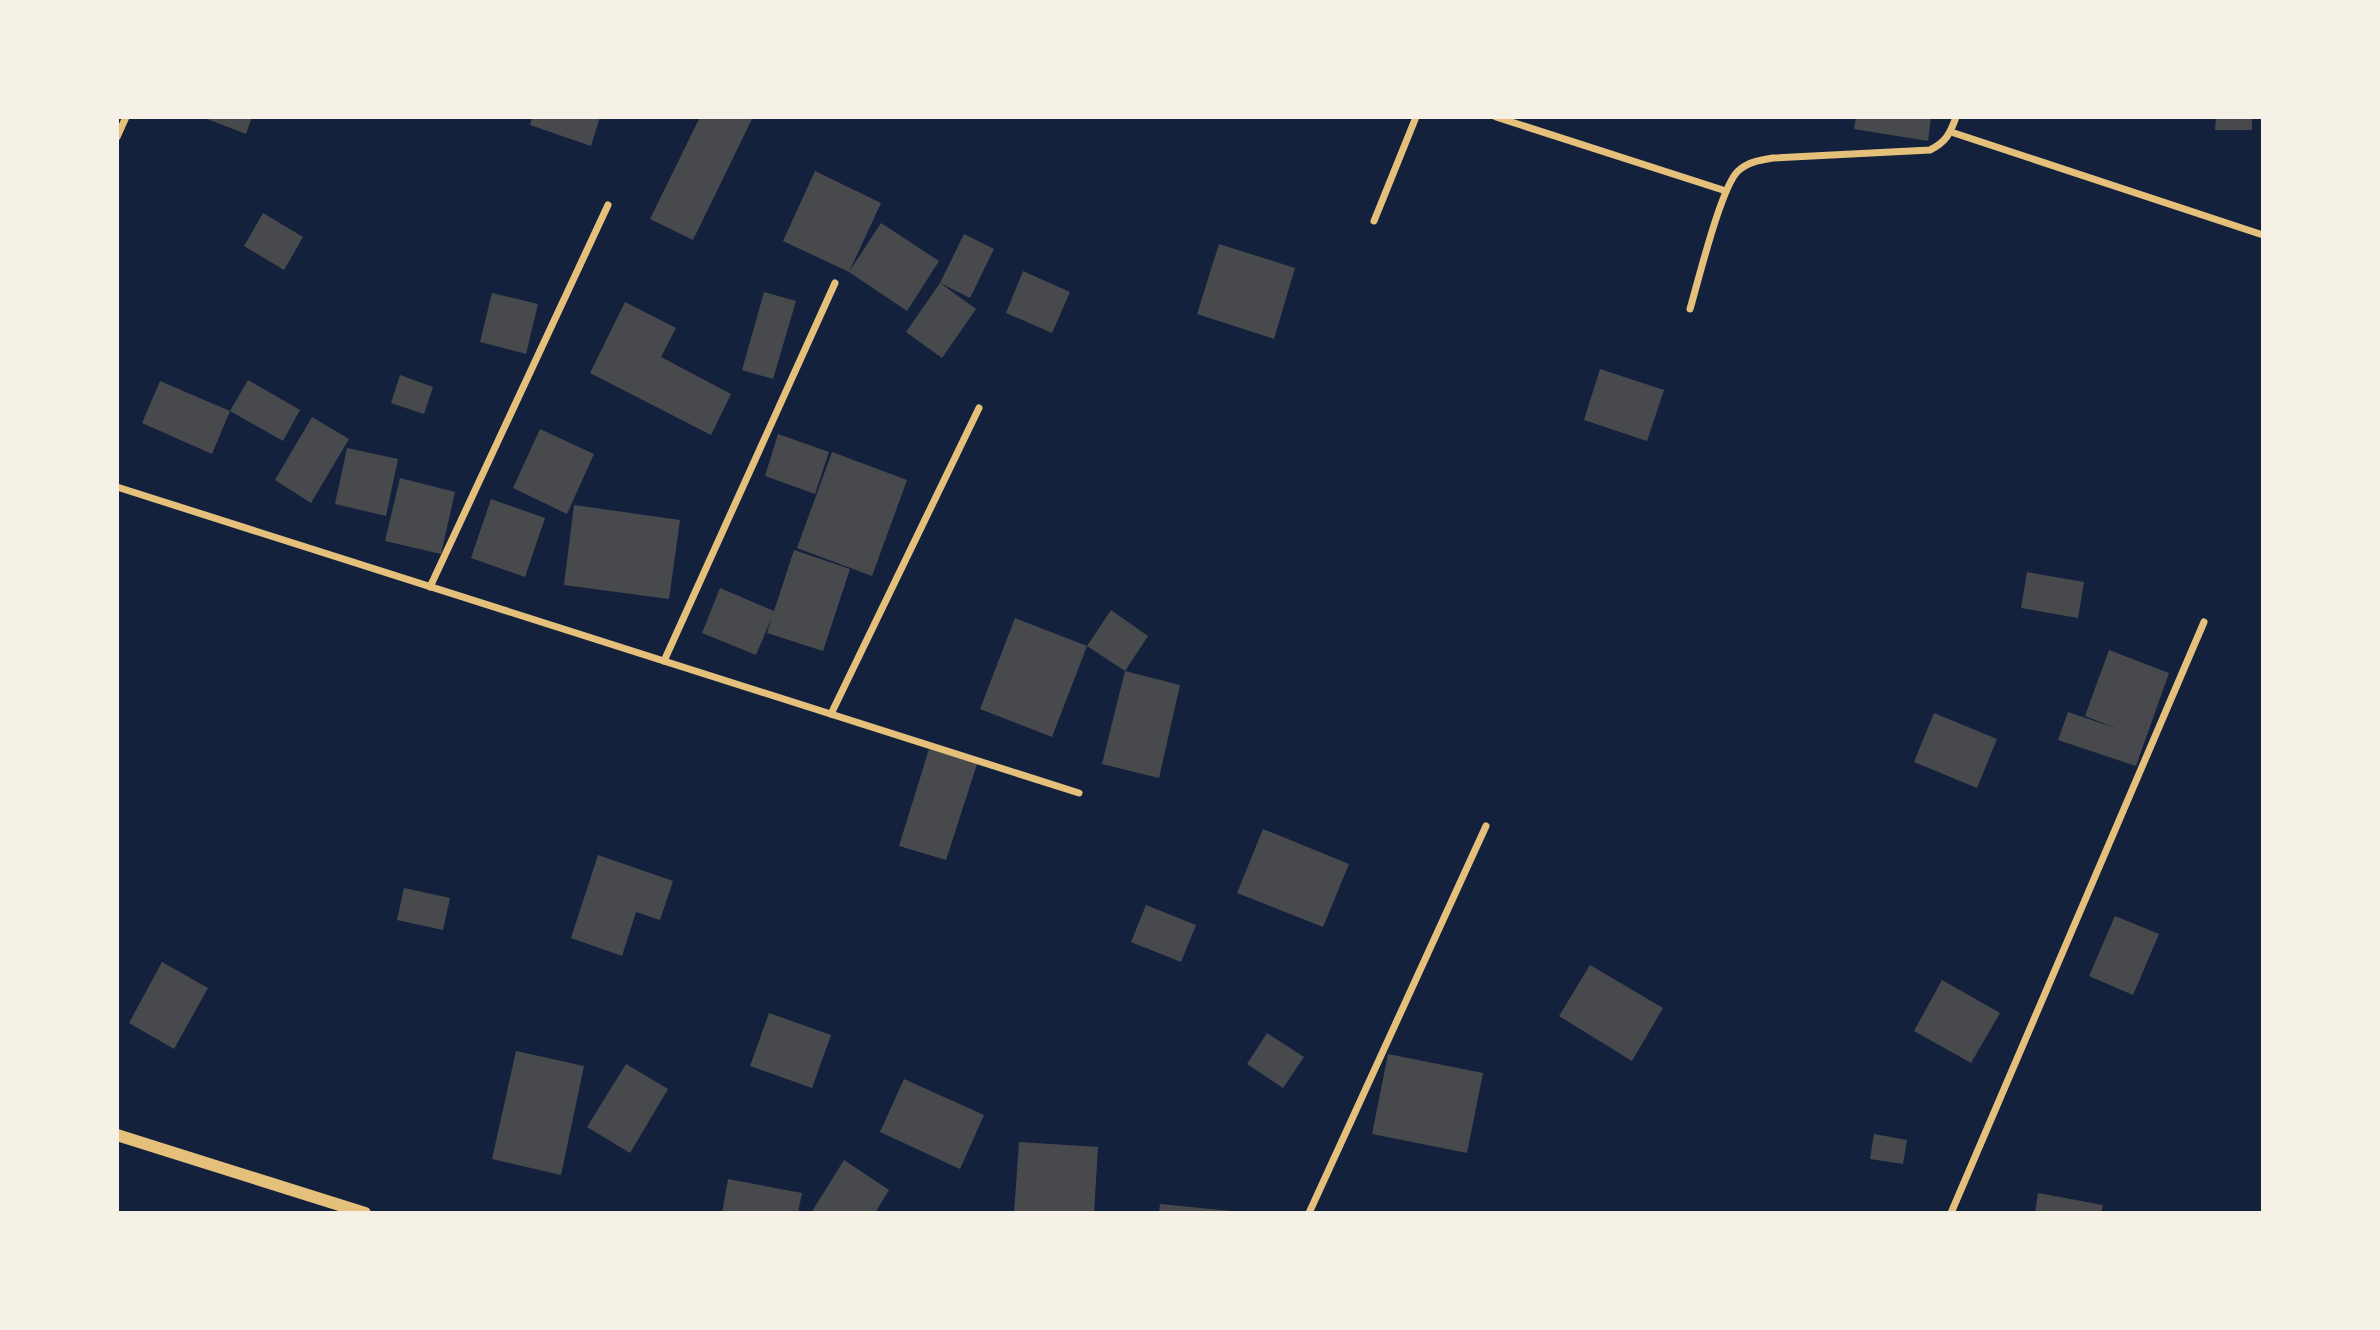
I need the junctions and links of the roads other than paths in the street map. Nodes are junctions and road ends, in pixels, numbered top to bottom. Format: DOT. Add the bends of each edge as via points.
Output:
graph roads {
  1 [pos="126,117"];
  2 [pos="1416,117"];
  3 [pos="1496,117"];
  4 [pos="1956,117"];
  5 [pos="1951,132"];
  6 [pos="117,137"];
  7 [pos="1726,191"];
  8 [pos="608,205"];
  9 [pos="1374,221"];
  10 [pos="2263,235"];
  11 [pos="835,283"];
  12 [pos="1690,309"];
  13 [pos="979,408"];
  14 [pos="117,487"];
  15 [pos="430,587"];
  16 [pos="2204,622"];
  17 [pos="664,661"];
  18 [pos="831,714"];
  19 [pos="1079,793"];
  20 [pos="1486,826"];
  21 [pos="117,1135"];
  22 [pos="365,1213"];
  23 [pos="1309,1213"];
  24 [pos="1951,1213"];
  1 -- 6 [label="street"];
  2 -- 9 [label="street"];
  3 -- 7 [label="street"];
  4 -- 5 [label="street"];
  5 -- 7 [label="street" via="1944,143 1930,150 1753,161 1737,172"];
  5 -- 10 [label="street"];
  7 -- 12 [label="street"];
  8 -- 15 [label="street"];
  11 -- 17 [label="street"];
  13 -- 18 [label="street"];
  14 -- 15 [label="street"];
  15 -- 17 [label="street"];
  16 -- 24 [label="street"];
  17 -- 18 [label="street"];
  18 -- 19 [label="street"];
  20 -- 23 [label="street"];
  21 -- 22 [label="street"];
}
